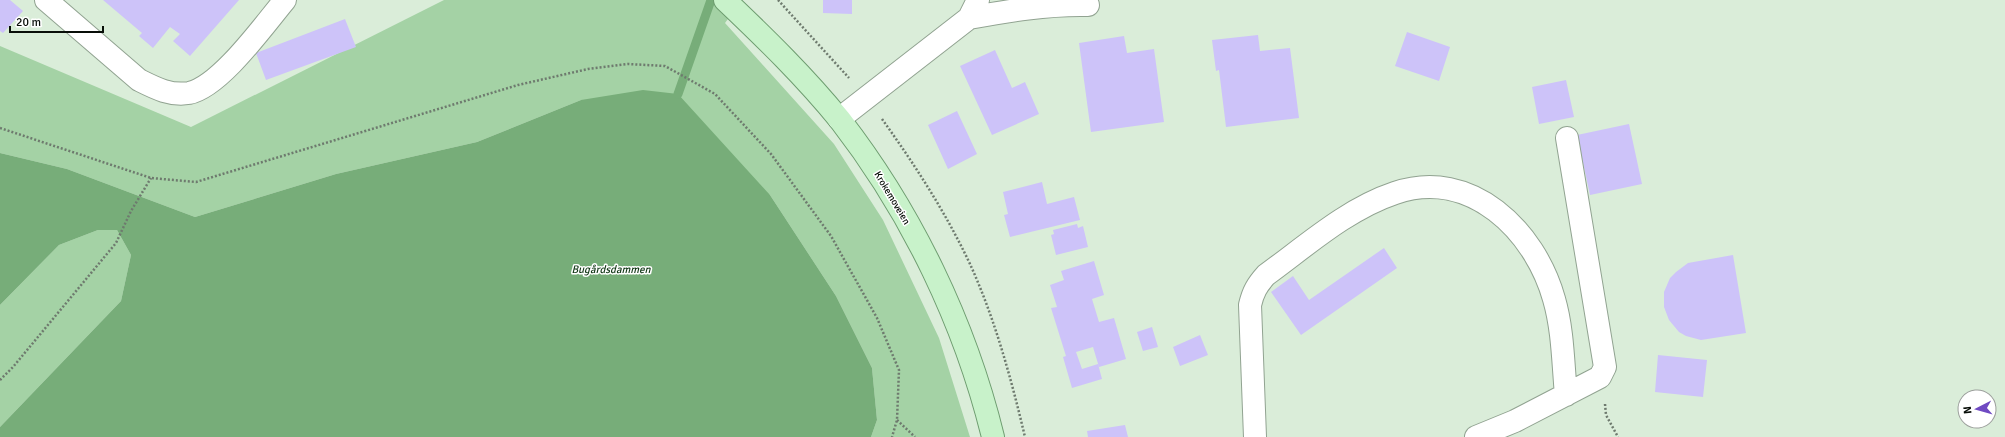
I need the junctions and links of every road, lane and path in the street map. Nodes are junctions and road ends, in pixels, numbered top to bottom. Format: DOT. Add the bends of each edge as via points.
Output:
graph roads {
  1 [pos="46,0"];
  2 [pos="285,0"];
  3 [pos="725,0"];
  4 [pos="778,0"];
  5 [pos="1088,5"];
  6 [pos="973,9"];
  7 [pos="790,12"];
  8 [pos="839,120"];
  9 [pos="0,128"];
  10 [pos="1567,138"];
  11 [pos="151,178"];
  12 [pos="1600,376"];
  13 [pos="0,380"];
  14 [pos="1566,395"];
  15 [pos="897,420"];
  16 [pos="892,437"];
  17 [pos="915,437"];
  18 [pos="993,437"];
  19 [pos="1255,437"];
  20 [pos="1476,437"];
  21 [pos="1618,437"];
  1 -- 2 [label="lane" via="139,80 173,94 189,93 213,80 228,67"];
  3 -- 8 [label="main road, Krokemoveien" via="776,48"];
  4 -- 7 [label="path"];
  5 -- 6 [label="lane"];
  6 -- 8 [label="lane"];
  8 -- 18 [label="main road, Krokemoveien" via="891,193 940,285 969,359"];
  9 -- 11 [label="path"];
  10 -- 12 [label="lane" via="1606,366"];
  11 -- 13 [label="path" via="116,243"];
  11 -- 15 [label="path" via="196,182 518,85 588,69 628,64 665,66 715,94 771,154 831,236 877,318 899,370"];
  12 -- 14 [label="lane"];
  12 -- 21 [label="path" via="1606,415"];
  14 -- 19 [label="lane" via="1561,330 1554,298 1541,267 1521,235 1506,218 1475,197 1456,190 1415,188 1379,199 1344,220 1266,275 1257,285 1250,305"];
  14 -- 20 [label="lane" via="1516,422"];
  15 -- 16 [label="path"];
  15 -- 17 [label="path"];
}
